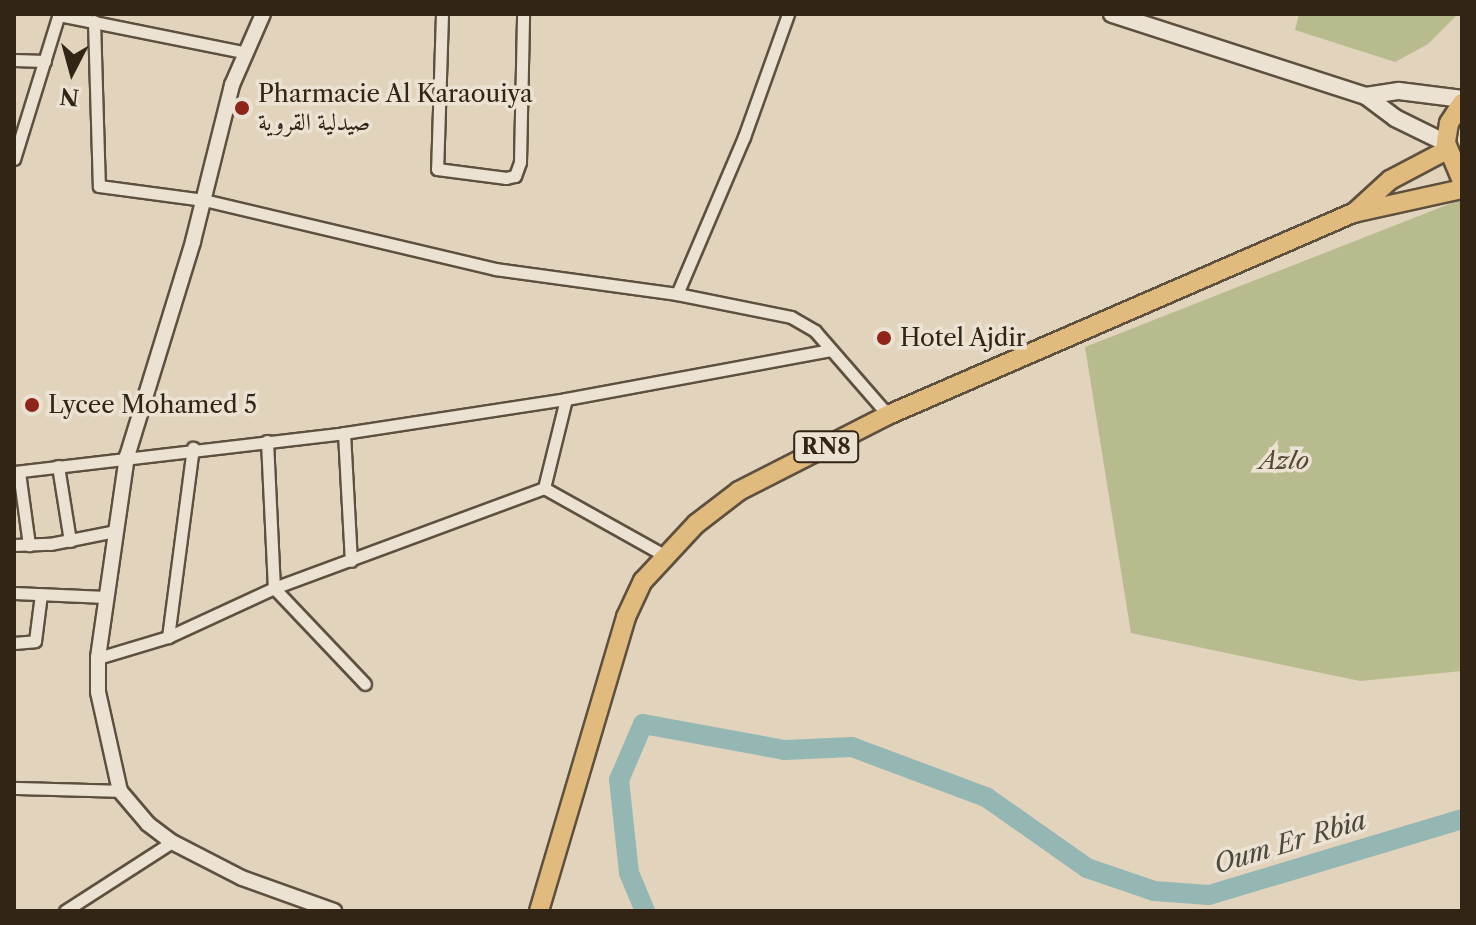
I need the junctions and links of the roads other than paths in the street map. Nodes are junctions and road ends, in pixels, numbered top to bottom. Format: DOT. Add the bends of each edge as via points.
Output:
graph roads {
  1 [pos="263,14"];
  2 [pos="442,14"];
  3 [pos="523,14"];
  4 [pos="788,14"];
  5 [pos="1112,14"];
  6 [pos="59,15"];
  7 [pos="94,21"];
  8 [pos="243,52"];
  9 [pos="14,60"];
  10 [pos="45,61"];
  11 [pos="1366,96"];
  12 [pos="1462,101"];
  13 [pos="1446,147"];
  14 [pos="14,159"];
  15 [pos="1462,181"];
  16 [pos="1462,189"];
  17 [pos="204,200"];
  18 [pos="1353,213"];
  19 [pos="677,294"];
  20 [pos="830,350"];
  21 [pos="566,399"];
  22 [pos="888,415"];
  23 [pos="344,433"];
  24 [pos="267,441"];
  25 [pos="193,448"];
  26 [pos="127,456"];
  27 [pos="58,466"];
  28 [pos="16,472"];
  29 [pos="544,488"];
  30 [pos="115,531"];
  31 [pos="70,541"];
  32 [pos="14,545"];
  33 [pos="29,545"];
  34 [pos="664,555"];
  35 [pos="351,561"];
  36 [pos="274,588"];
  37 [pos="14,593"];
  38 [pos="41,594"];
  39 [pos="106,597"];
  40 [pos="168,637"];
  41 [pos="14,643"];
  42 [pos="98,658"];
  43 [pos="365,684"];
  44 [pos="14,788"];
  45 [pos="120,791"];
  46 [pos="172,842"];
  47 [pos="65,911"];
  48 [pos="334,911"];
  49 [pos="539,911"];
  1 -- 8 [label="street"];
  2 -- 3 [label="street" via="437,169 506,178 515,176 520,162"];
  4 -- 19 [label="street" via="744,137"];
  5 -- 11 [label="main road"];
  6 -- 7 [label="street"];
  6 -- 10 [label="street"];
  7 -- 8 [label="street"];
  7 -- 17 [label="street" via="99,186"];
  8 -- 17 [label="street"];
  9 -- 10 [label="street"];
  10 -- 14 [label="street"];
  11 -- 12 [label="main road" via="1399,91"];
  11 -- 13 [label="main road"];
  12 -- 13 [label="main road" via="1449,123"];
  13 -- 15 [label="main road"];
  13 -- 18 [label="main road, RN8" via="1390,180"];
  16 -- 18 [label="main road, RN8"];
  17 -- 19 [label="street" via="495,269"];
  17 -- 26 [label="street"];
  18 -- 22 [label="main road, RN8"];
  19 -- 20 [label="street" via="791,317 815,331"];
  20 -- 21 [label="street"];
  20 -- 22 [label="street"];
  21 -- 23 [label="street"];
  21 -- 29 [label="street"];
  22 -- 34 [label="main road, RN8" via="739,491"];
  23 -- 24 [label="street"];
  23 -- 35 [label="street"];
  24 -- 25 [label="street"];
  24 -- 36 [label="street"];
  25 -- 26 [label="street"];
  25 -- 40 [label="street"];
  26 -- 27 [label="street"];
  26 -- 30 [label="street"];
  27 -- 28 [label="street"];
  27 -- 31 [label="street"];
  28 -- 33 [label="street"];
  29 -- 34 [label="street"];
  29 -- 35 [label="street"];
  30 -- 31 [label="street"];
  30 -- 39 [label="street"];
  31 -- 33 [label="street"];
  32 -- 33 [label="street"];
  34 -- 49 [label="main road, RN8" via="626,617"];
  35 -- 36 [label="street"];
  36 -- 40 [label="street"];
  36 -- 43 [label="street"];
  37 -- 38 [label="street"];
  38 -- 39 [label="street"];
  38 -- 41 [label="street" via="35,641"];
  39 -- 42 [label="street"];
  40 -- 42 [label="street"];
  42 -- 45 [label="street" via="98,692"];
  44 -- 45 [label="street"];
  45 -- 46 [label="street"];
  46 -- 47 [label="street"];
  46 -- 48 [label="street" via="242,878"];
}
